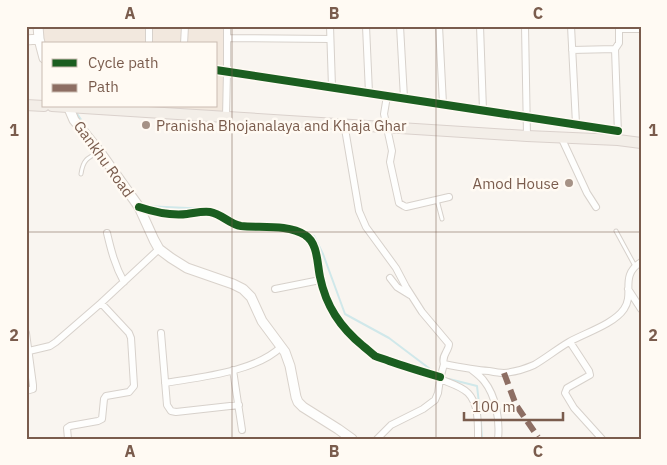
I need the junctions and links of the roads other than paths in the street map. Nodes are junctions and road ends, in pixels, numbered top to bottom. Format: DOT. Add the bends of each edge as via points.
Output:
graph roads {
  1 [pos="38,26"];
  2 [pos="149,26"];
  3 [pos="185,26"];
  4 [pos="227,26"];
  5 [pos="330,26"];
  6 [pos="366,26"];
  7 [pos="400,26"];
  8 [pos="439,26"];
  9 [pos="480,26"];
  10 [pos="525,26"];
  11 [pos="571,26"];
  12 [pos="619,28"];
  13 [pos="641,29"];
  14 [pos="227,38"];
  15 [pos="39,39"];
  16 [pos="330,39"];
  17 [pos="26,40"];
  18 [pos="149,42"];
  19 [pos="184,42"];
  20 [pos="615,49"];
  21 [pos="42,50"];
  22 [pos="572,50"];
  23 [pos="218,70"];
  24 [pos="227,72"];
  25 [pos="332,87"];
  26 [pos="369,92"];
  27 [pos="387,96"];
  28 [pos="404,98"];
  29 [pos="443,104"];
  30 [pos="26,105"];
  31 [pos="42,106"];
  32 [pos="68,108"];
  33 [pos="84,108"];
  34 [pos="483,110"];
  35 [pos="226,117"];
  36 [pos="527,117"];
  37 [pos="344,124"];
  38 [pos="576,124"];
  39 [pos="386,126"];
  40 [pos="618,135"];
  41 [pos="527,136"];
  42 [pos="561,137"];
  43 [pos="641,144"];
  44 [pos="100,152"];
  45 [pos="81,174"];
  46 [pos="449,197"];
  47 [pos="437,200"];
  48 [pos="138,207"];
  49 [pos="596,207"];
  50 [pos="442,219"];
  51 [pos="616,231"];
  52 [pos="107,233"];
  53 [pos="159,249"];
  54 [pos="638,264"];
  55 [pos="390,278"];
  56 [pos="320,280"];
  57 [pos="124,282"];
  58 [pos="275,289"];
  59 [pos="628,289"];
  60 [pos="411,295"];
  61 [pos="101,303"];
  62 [pos="641,309"];
  63 [pos="26,333"];
  64 [pos="161,334"];
  65 [pos="570,342"];
  66 [pos="281,347"];
  67 [pos="29,351"];
  68 [pos="28,363"];
  69 [pos="444,364"];
  70 [pos="233,370"];
  71 [pos="472,370"];
  72 [pos="440,378"];
  73 [pos="165,383"];
  74 [pos="26,391"];
  75 [pos="238,405"];
  76 [pos="242,430"];
  77 [pos="68,439"];
  78 [pos="352,439"];
  79 [pos="377,439"];
  80 [pos="478,439"];
  81 [pos="498,439"];
  82 [pos="602,439"];
  1 -- 15 [label="main road"];
  2 -- 18 [label="street"];
  3 -- 19 [label="street"];
  4 -- 14 [label="street"];
  5 -- 16 [label="street"];
  6 -- 26 [label="street"];
  7 -- 28 [label="street"];
  8 -- 29 [label="street"];
  9 -- 34 [label="street"];
  10 -- 36 [label="street"];
  11 -- 22 [label="street"];
  12 -- 13 [label="street"];
  12 -- 20 [label="street" via="619,43"];
  14 -- 16 [label="street"];
  14 -- 24 [label="street"];
  15 -- 17 [label="main road"];
  15 -- 21 [label="main road"];
  16 -- 25 [label="street"];
  20 -- 22 [label="street"];
  20 -- 40 [label="street"];
  22 -- 38 [label="street"];
  23 -- 24 [label="street"];
  24 -- 25 [label="street"];
  24 -- 35 [label="street"];
  25 -- 26 [label="street"];
  26 -- 27 [label="street"];
  27 -- 28 [label="street"];
  27 -- 39 [label="street"];
  28 -- 29 [label="street"];
  29 -- 34 [label="street"];
  30 -- 31 [label="main road"];
  32 -- 44 [label="main road, Gankhu Road"];
  33 -- 35 [label="main road"];
  34 -- 36 [label="street"];
  35 -- 37 [label="main road"];
  36 -- 38 [label="street"];
  36 -- 41 [label="street"];
  37 -- 39 [label="main road"];
  37 -- 60 [label="street" via="359,211"];
  38 -- 40 [label="street"];
  39 -- 41 [label="main road"];
  39 -- 47 [label="street" via="399,202 406,207"];
  40 -- 42 [label="main road"];
  40 -- 43 [label="main road"];
  41 -- 42 [label="main road"];
  42 -- 49 [label="street"];
  44 -- 45 [label="lane" via="87,159"];
  44 -- 48 [label="main road, Gankhu Road"];
  46 -- 47 [label="street"];
  47 -- 50 [label="lane"];
  48 -- 53 [label="main road, Gankhu Road"];
  48 -- 56 [label="street" via="168,214 212,213 239,226 299,232 313,244"];
  51 -- 54 [label="lane"];
  52 -- 57 [label="street"];
  53 -- 57 [label="street"];
  53 -- 66 [label="main road, Gankhu Road" via="187,268 233,284 247,293"];
  54 -- 59 [label="street" via="630,272"];
  55 -- 60 [label="street" via="397,287"];
  56 -- 58 [label="street"];
  56 -- 72 [label="street" via="333,314 344,329 375,356"];
  57 -- 61 [label="street"];
  59 -- 62 [label="street"];
  59 -- 65 [label="street" via="625,309 617,318"];
  60 -- 69 [label="street" via="449,344"];
  61 -- 67 [label="street" via="56,342"];
  61 -- 77 [label="street" via="131,338 134,386 129,392 106,396 102,418 98,422 70,426 67,428"];
  63 -- 67 [label="street"];
  64 -- 73 [label="street"];
  65 -- 71 [label="street" via="526,368 504,373"];
  65 -- 82 [label="street" via="590,375 567,388 566,393 574,408"];
  66 -- 70 [label="street" via="262,360"];
  66 -- 78 [label="main road, Gankhu Road" via="288,360 298,402"];
  67 -- 68 [label="street"];
  68 -- 74 [label="street" via="33,385"];
  69 -- 71 [label="street"];
  69 -- 72 [label="street"];
  70 -- 73 [label="street"];
  70 -- 75 [label="street"];
  71 -- 81 [label="street" via="489,389 497,414"];
  72 -- 79 [label="street" via="435,400 391,425"];
  72 -- 80 [label="street" via="471,397"];
  73 -- 75 [label="street" via="167,405 171,411"];
  75 -- 76 [label="street"];
}
